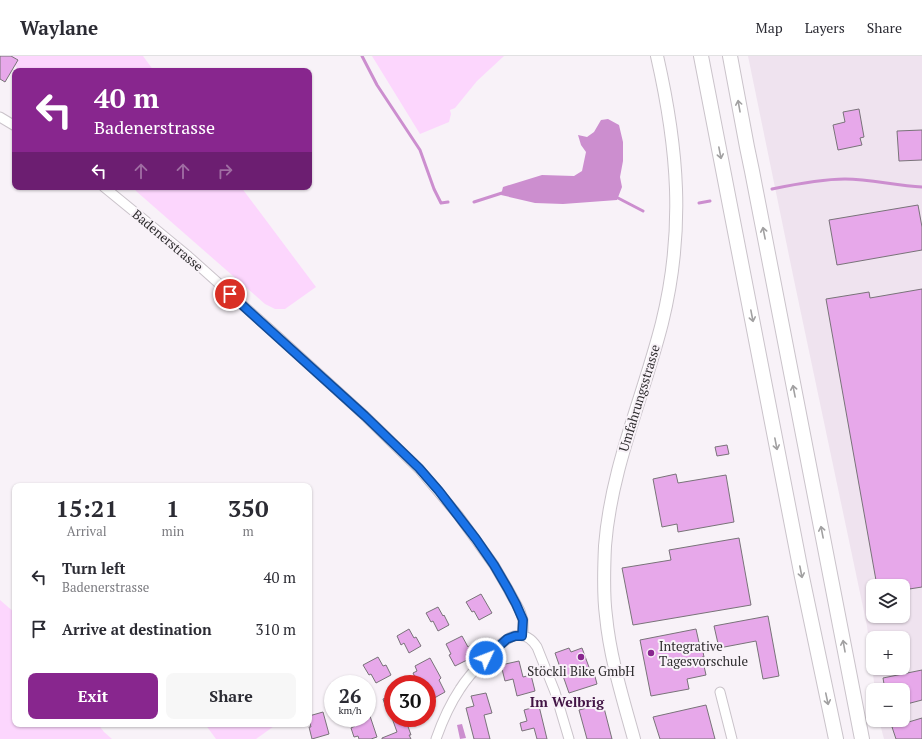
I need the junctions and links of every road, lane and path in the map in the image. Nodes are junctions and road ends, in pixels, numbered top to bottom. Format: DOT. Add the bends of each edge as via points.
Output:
graph roads {
  1 [pos="657,56"];
  2 [pos="701,56"];
  3 [pos="730,56"];
  4 [pos="0,117"];
  5 [pos="12,124"];
  6 [pos="108,190"];
  7 [pos="522,636"];
  8 [pos="720,692"];
  9 [pos="436,739"];
  10 [pos="569,739"];
  11 [pos="634,739"];
  12 [pos="732,739"];
  13 [pos="836,739"];
  14 [pos="862,739"];
  1 -- 11 [label="main road, Umfahrungsstrasse" via="668,108 674,160 677,212 674,254 662,323 618,470 605,548 608,633"];
  2 -- 13 [label="highway, one-way"];
  14 -- 3 [label="highway, one-way"];
  4 -- 5 [label="street"];
  6 -- 7 [label="street, Badenerstrasse" via="188,256 419,468 458,515 494,565 520,611 523,620"];
  7 -- 9 [label="street" via="507,639 477,668 460,689"];
  7 -- 10 [label="street" via="534,642 537,647"];
  8 -- 12 [label="street"];
}
